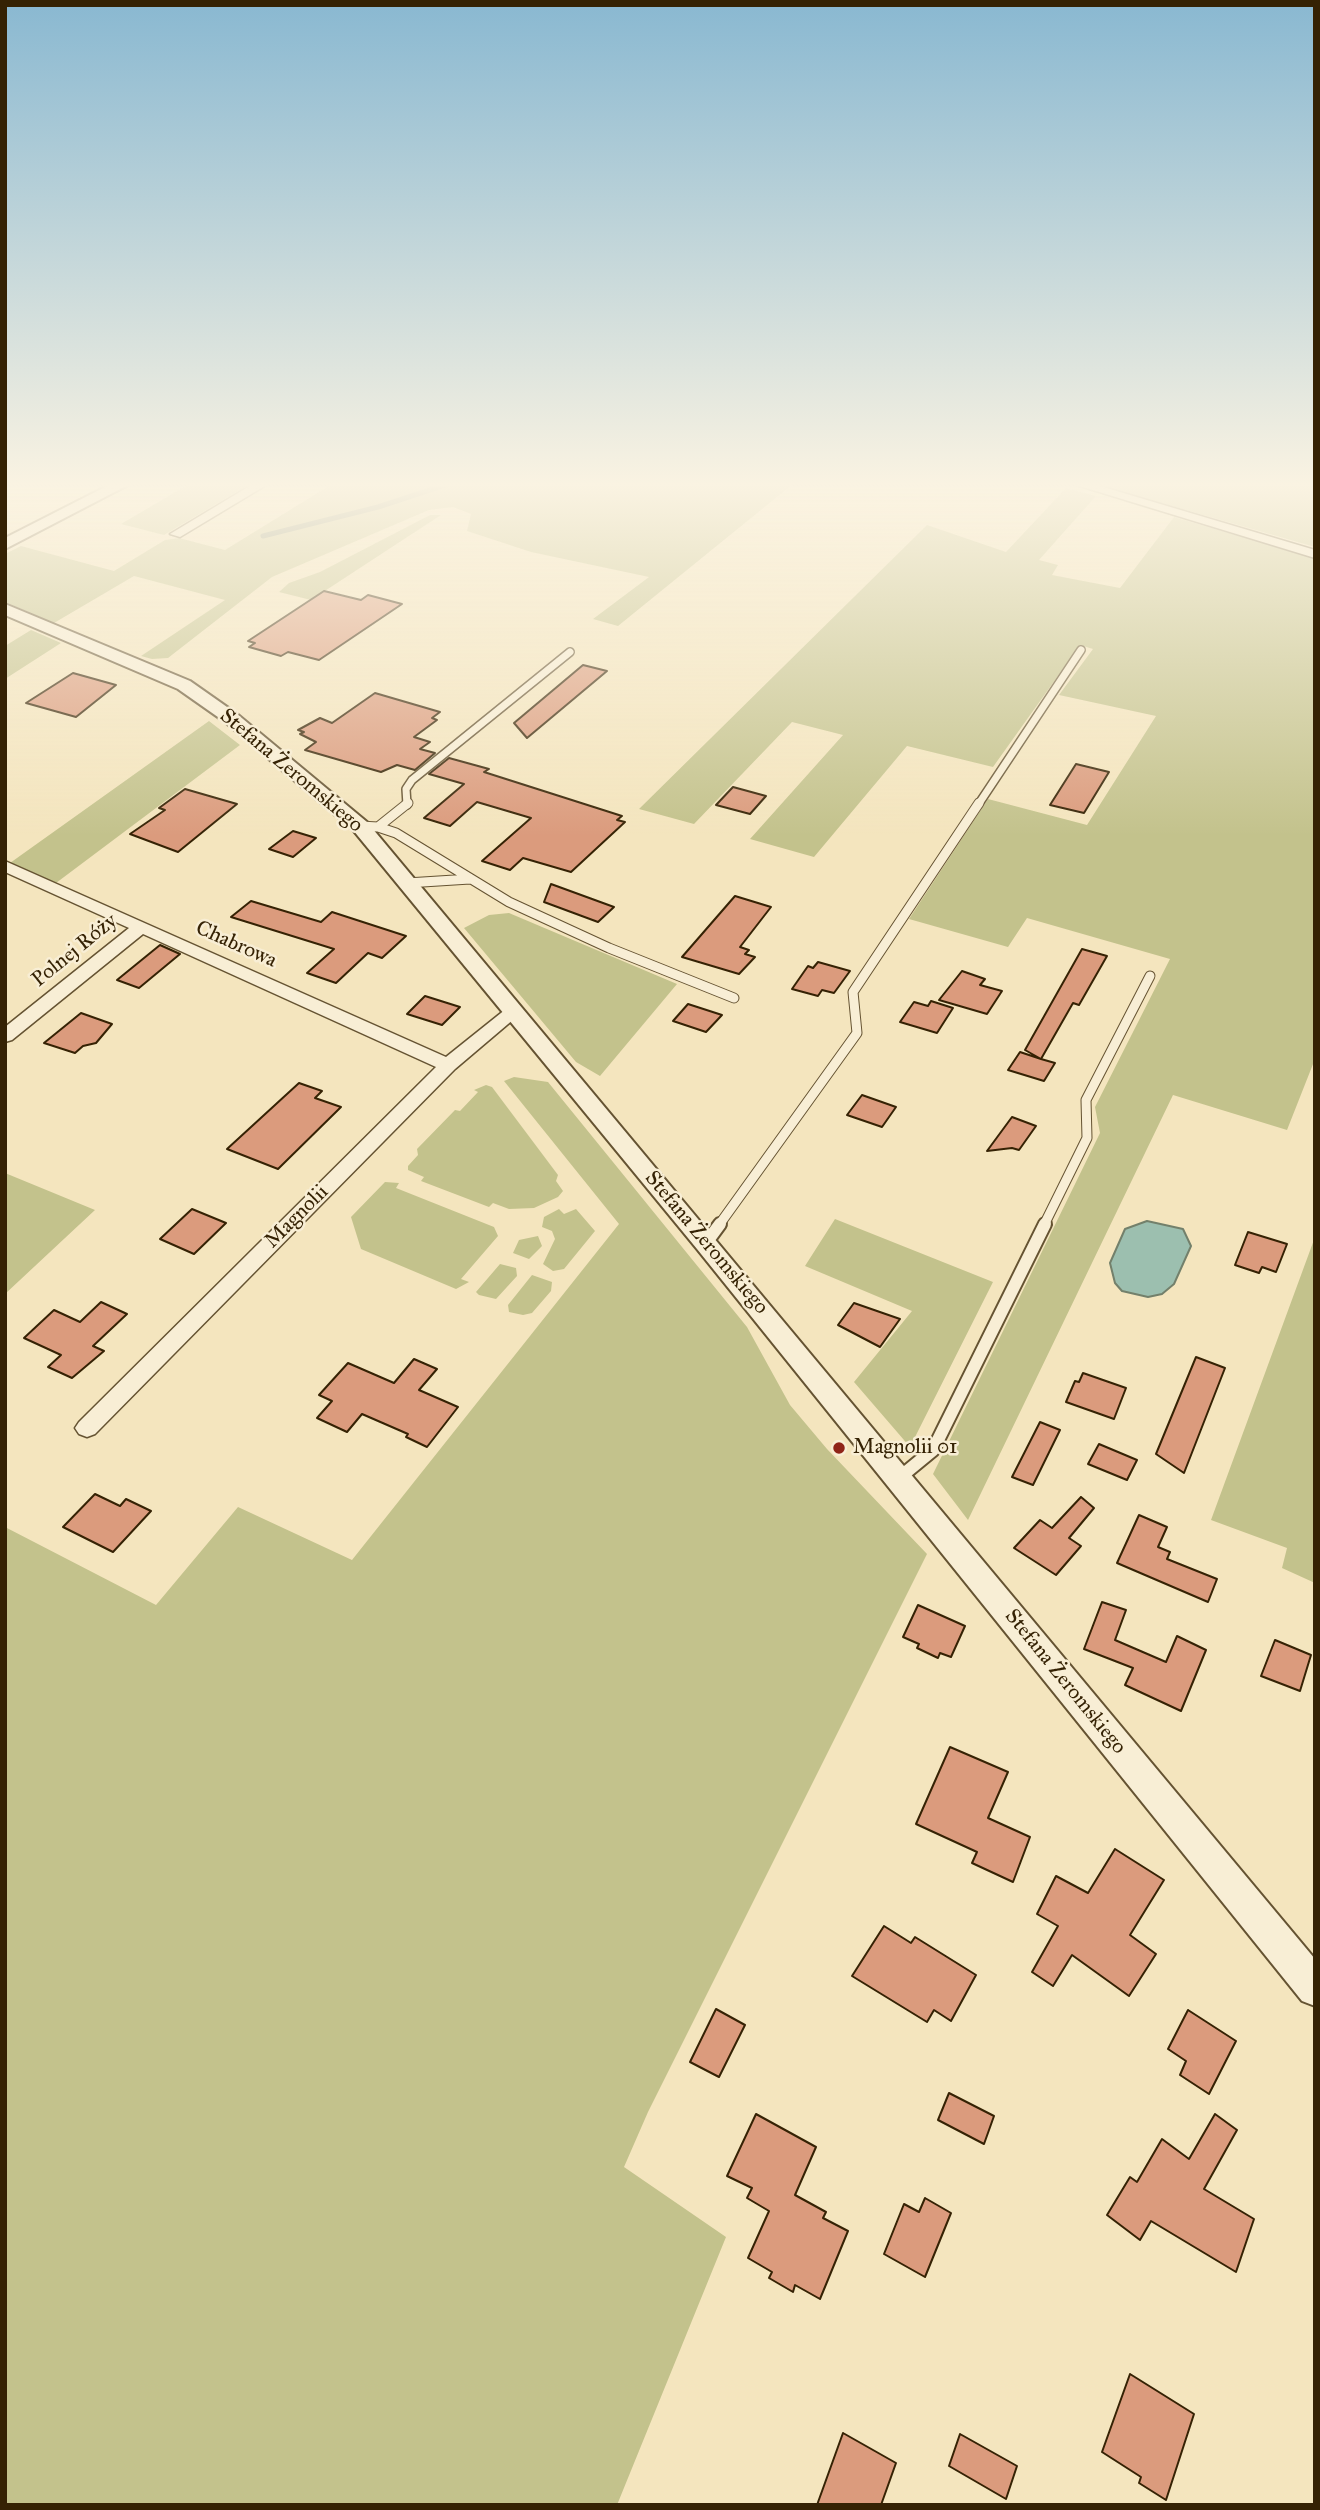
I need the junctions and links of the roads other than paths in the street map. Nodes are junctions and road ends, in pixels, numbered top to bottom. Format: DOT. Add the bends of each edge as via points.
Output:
graph roads {
  1 [pos="5,609"];
  2 [pos="1081,650"];
  3 [pos="570,652"];
  4 [pos="369,827"];
  5 [pos="5,866"];
  6 [pos="473,879"];
  7 [pos="407,883"];
  8 [pos="140,928"];
  9 [pos="1150,976"];
  10 [pos="734,998"];
  11 [pos="512,1013"];
  12 [pos="5,1036"];
  13 [pos="448,1065"];
  14 [pos="706,1243"];
  15 [pos="87,1428"];
  16 [pos="898,1478"];
  17 [pos="1315,1988"];
  1 -- 4 [label="street, Stefana Żeromskiego" via="184,685"];
  2 -- 14 [label="lane" via="853,992 857,1033"];
  3 -- 4 [label="lane" via="412,780 406,789 408,804"];
  4 -- 6 [label="lane" via="396,833"];
  4 -- 7 [label="street, Stefana Żeromskiego"];
  5 -- 8 [label="street, Chabrowa"];
  6 -- 7 [label="lane"];
  6 -- 10 [label="lane" via="560,926"];
  7 -- 11 [label="street, Stefana Żeromskiego"];
  8 -- 12 [label="street, Polnej Róży"];
  8 -- 13 [label="street, Chabrowa"];
  9 -- 16 [label="lane" via="1086,1100 1087,1138 933,1450"];
  11 -- 13 [label="street, Magnolii"];
  11 -- 14 [label="street, Stefana Żeromskiego"];
  13 -- 15 [label="street, Magnolii"];
  14 -- 16 [label="street, Stefana Żeromskiego"];
  16 -- 17 [label="street, Stefana Żeromskiego"];
}
